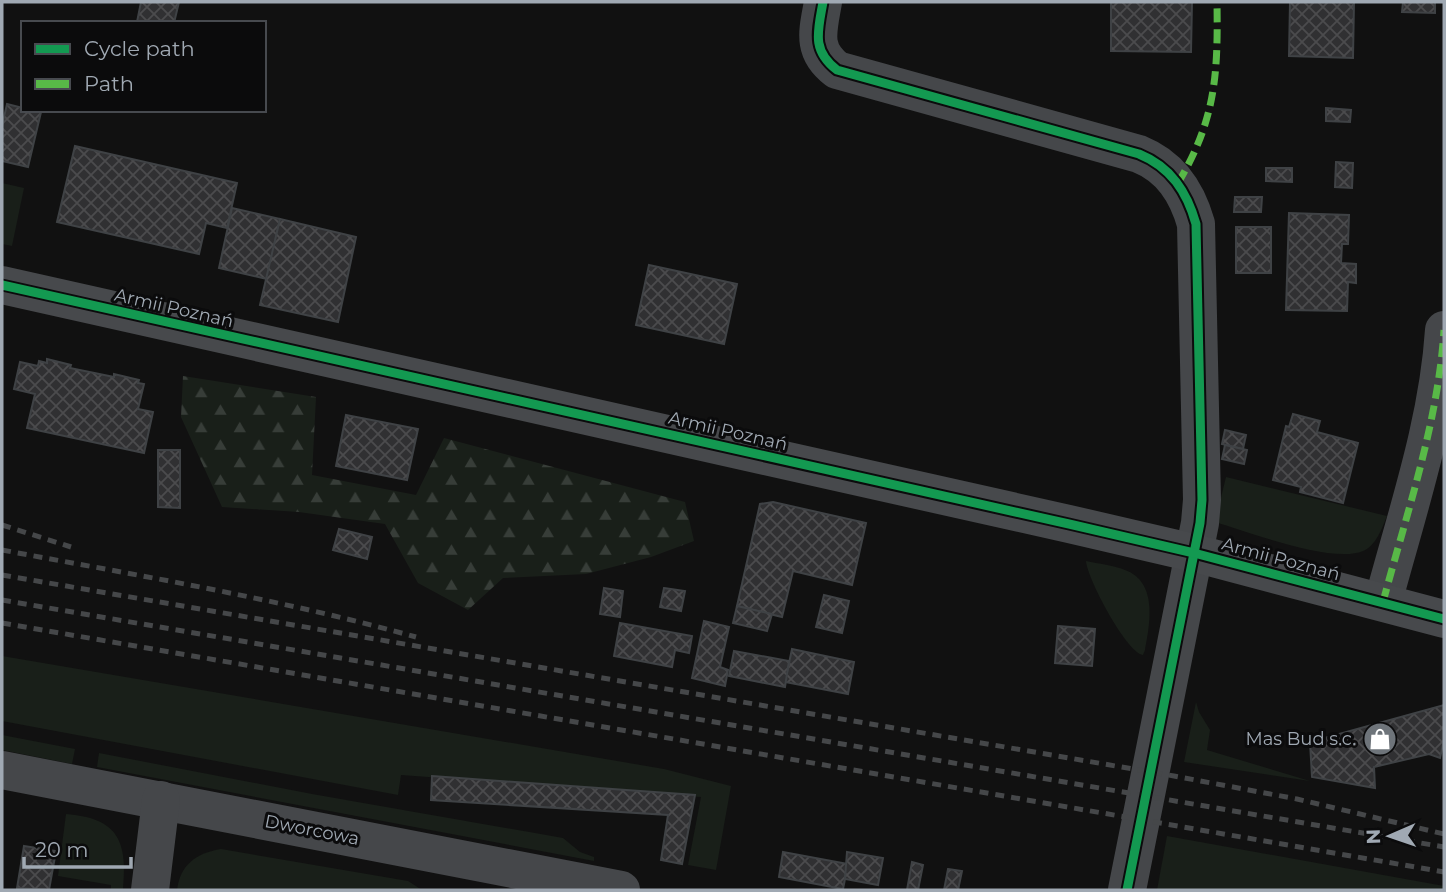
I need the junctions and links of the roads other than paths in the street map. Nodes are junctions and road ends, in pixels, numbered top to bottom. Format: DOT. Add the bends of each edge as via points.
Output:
graph roads {
  1 [pos="823,2"];
  2 [pos="2,285"];
  3 [pos="1444,330"];
  4 [pos="1194,553"];
  5 [pos="1383,602"];
  6 [pos="1444,618"];
  7 [pos="2,770"];
  8 [pos="161,800"];
  9 [pos="150,890"];
  10 [pos="621,890"];
  11 [pos="1127,890"];
  1 -- 4 [label="street" via="819,52 837,70 1139,154 1153,160 1178,183 1196,224 1202,500"];
  2 -- 4 [label="main road, Armii Poznań"];
  3 -- 5 [label="street" via="1430,427"];
  4 -- 5 [label="main road, Armii Poznań"];
  4 -- 11 [label="street"];
  5 -- 6 [label="main road, Armii Poznań"];
  7 -- 8 [label="street, Dworcowa"];
  8 -- 9 [label="street"];
  8 -- 10 [label="street, Dworcowa"];
}
